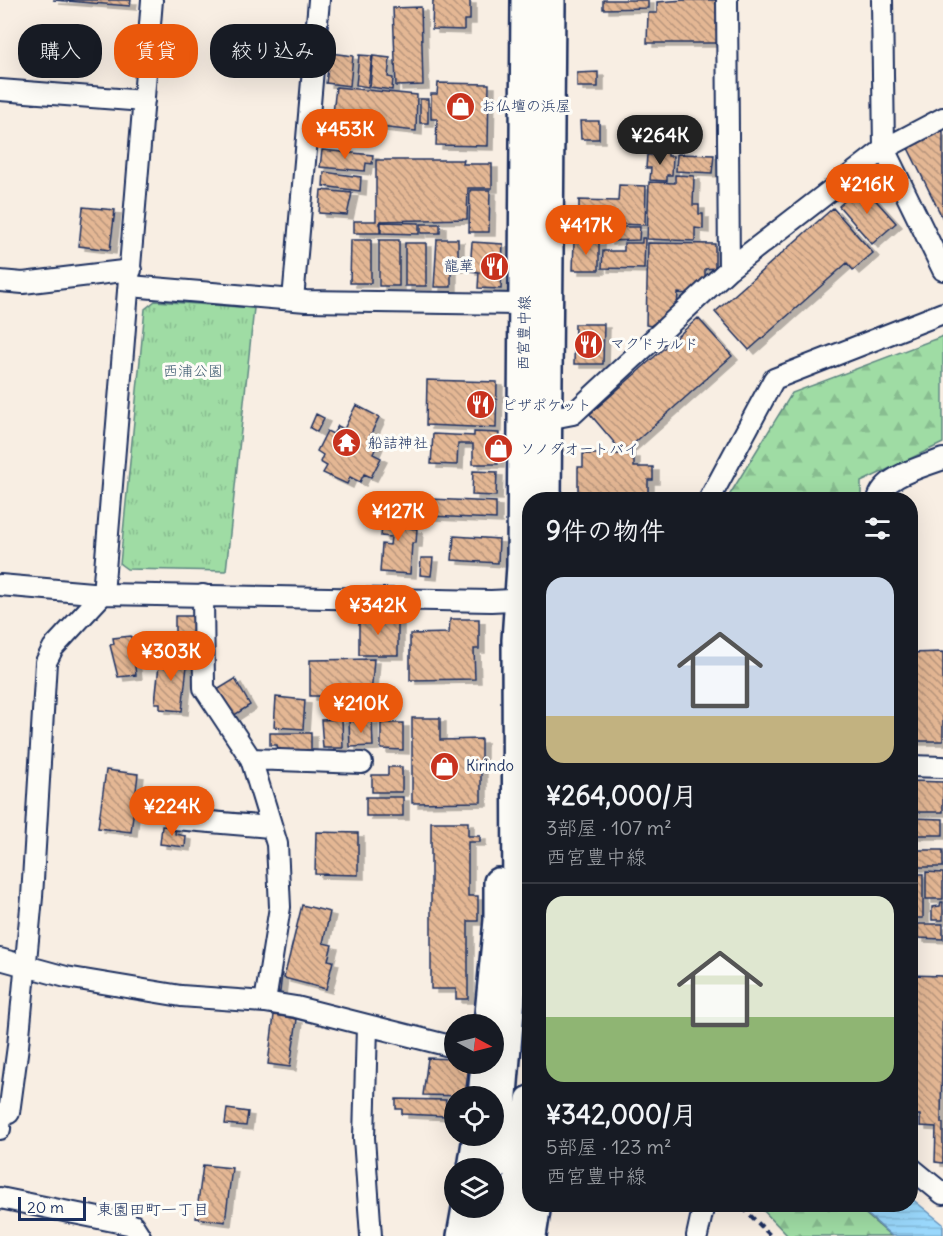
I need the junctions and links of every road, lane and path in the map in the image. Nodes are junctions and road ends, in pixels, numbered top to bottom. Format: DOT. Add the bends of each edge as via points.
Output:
graph roads {
  1 [pos="153,0"];
  2 [pos="320,0"];
  3 [pos="525,0"];
  4 [pos="551,0"];
  5 [pos="727,0"];
  6 [pos="882,0"];
  7 [pos="0,90"];
  8 [pos="144,101"];
  9 [pos="943,118"];
  10 [pos="884,149"];
  11 [pos="729,269"];
  12 [pos="943,270"];
  13 [pos="131,278"];
  14 [pos="0,281"];
  15 [pos="293,300"];
  16 [pos="524,304"];
  17 [pos="943,313"];
  18 [pos="547,419"];
  19 [pos="943,459"];
  20 [pos="525,492"];
  21 [pos="548,492"];
  22 [pos="713,492"];
  23 [pos="880,492"];
  24 [pos="0,585"];
  25 [pos="103,594"];
  26 [pos="203,595"];
  27 [pos="522,599"];
  28 [pos="522,613"];
  29 [pos="250,759"];
  30 [pos="362,764"];
  31 [pos="918,766"];
  32 [pos="943,767"];
  33 [pos="516,777"];
  34 [pos="175,819"];
  35 [pos="270,827"];
  36 [pos="0,959"];
  37 [pos="26,967"];
  38 [pos="265,1002"];
  39 [pos="489,1014"];
  40 [pos="367,1026"];
  41 [pos="444,1045"];
  42 [pos="0,1129"];
  43 [pos="522,1152"];
  44 [pos="494,1158"];
  45 [pos="918,1174"];
  46 [pos="943,1194"];
  47 [pos="0,1198"];
  48 [pos="536,1212"];
  49 [pos="702,1212"];
  50 [pos="747,1212"];
  51 [pos="464,1218"];
  52 [pos="486,1218"];
  53 [pos="140,1236"];
  54 [pos="371,1236"];
  55 [pos="461,1236"];
  56 [pos="483,1236"];
  57 [pos="509,1236"];
  58 [pos="532,1236"];
  59 [pos="697,1236"];
  60 [pos="771,1236"];
  1 -- 8 [label="street"];
  2 -- 15 [label="street"];
  3 -- 16 [label="main road, 西宮豊中線"];
  4 -- 18 [label="main road, 西宮豊中線"];
  5 -- 11 [label="street"];
  6 -- 10 [label="street"];
  7 -- 8 [label="street"];
  8 -- 13 [label="street"];
  9 -- 10 [label="street"];
  10 -- 11 [label="street"];
  10 -- 12 [label="street"];
  11 -- 18 [label="street" via="573,414"];
  13 -- 14 [label="street"];
  13 -- 15 [label="street"];
  13 -- 25 [label="street"];
  15 -- 16 [label="street"];
  16 -- 20 [label="main road, 西宮豊中線"];
  17 -- 22 [label="street" via="774,379"];
  18 -- 21 [label="main road, 西宮豊中線"];
  19 -- 23 [label="street" via="890,482"];
  24 -- 25 [label="street"];
  25 -- 26 [label="street"];
  25 -- 37 [label="street" via="53,648 46,662"];
  26 -- 27 [label="street"];
  26 -- 29 [label="street" via="204,688"];
  28 -- 33 [label="main road, 西宮豊中線" via="516,640"];
  29 -- 30 [label="street"];
  29 -- 35 [label="street"];
  31 -- 32 [label="street"];
  33 -- 39 [label="main road" via="499,825 498,920"];
  33 -- 44 [label="main road, 西宮豊中線" via="517,925"];
  34 -- 35 [label="street"];
  35 -- 38 [label="street" via="277,844 281,891"];
  36 -- 37 [label="street"];
  37 -- 38 [label="street" via="181,996"];
  37 -- 42 [label="street" via="9,1113 1,1114"];
  38 -- 40 [label="street"];
  40 -- 41 [label="street"];
  40 -- 54 [label="street" via="364,1137"];
  43 -- 57 [label="main road"];
  45 -- 46 [label="street"];
  47 -- 53 [label="street" via="133,1225"];
  48 -- 58 [label="main road"];
  49 -- 59 [label="street"];
  50 -- 60 [label="path"];
  51 -- 55 [label="main road"];
  52 -- 56 [label="main road"];
}
